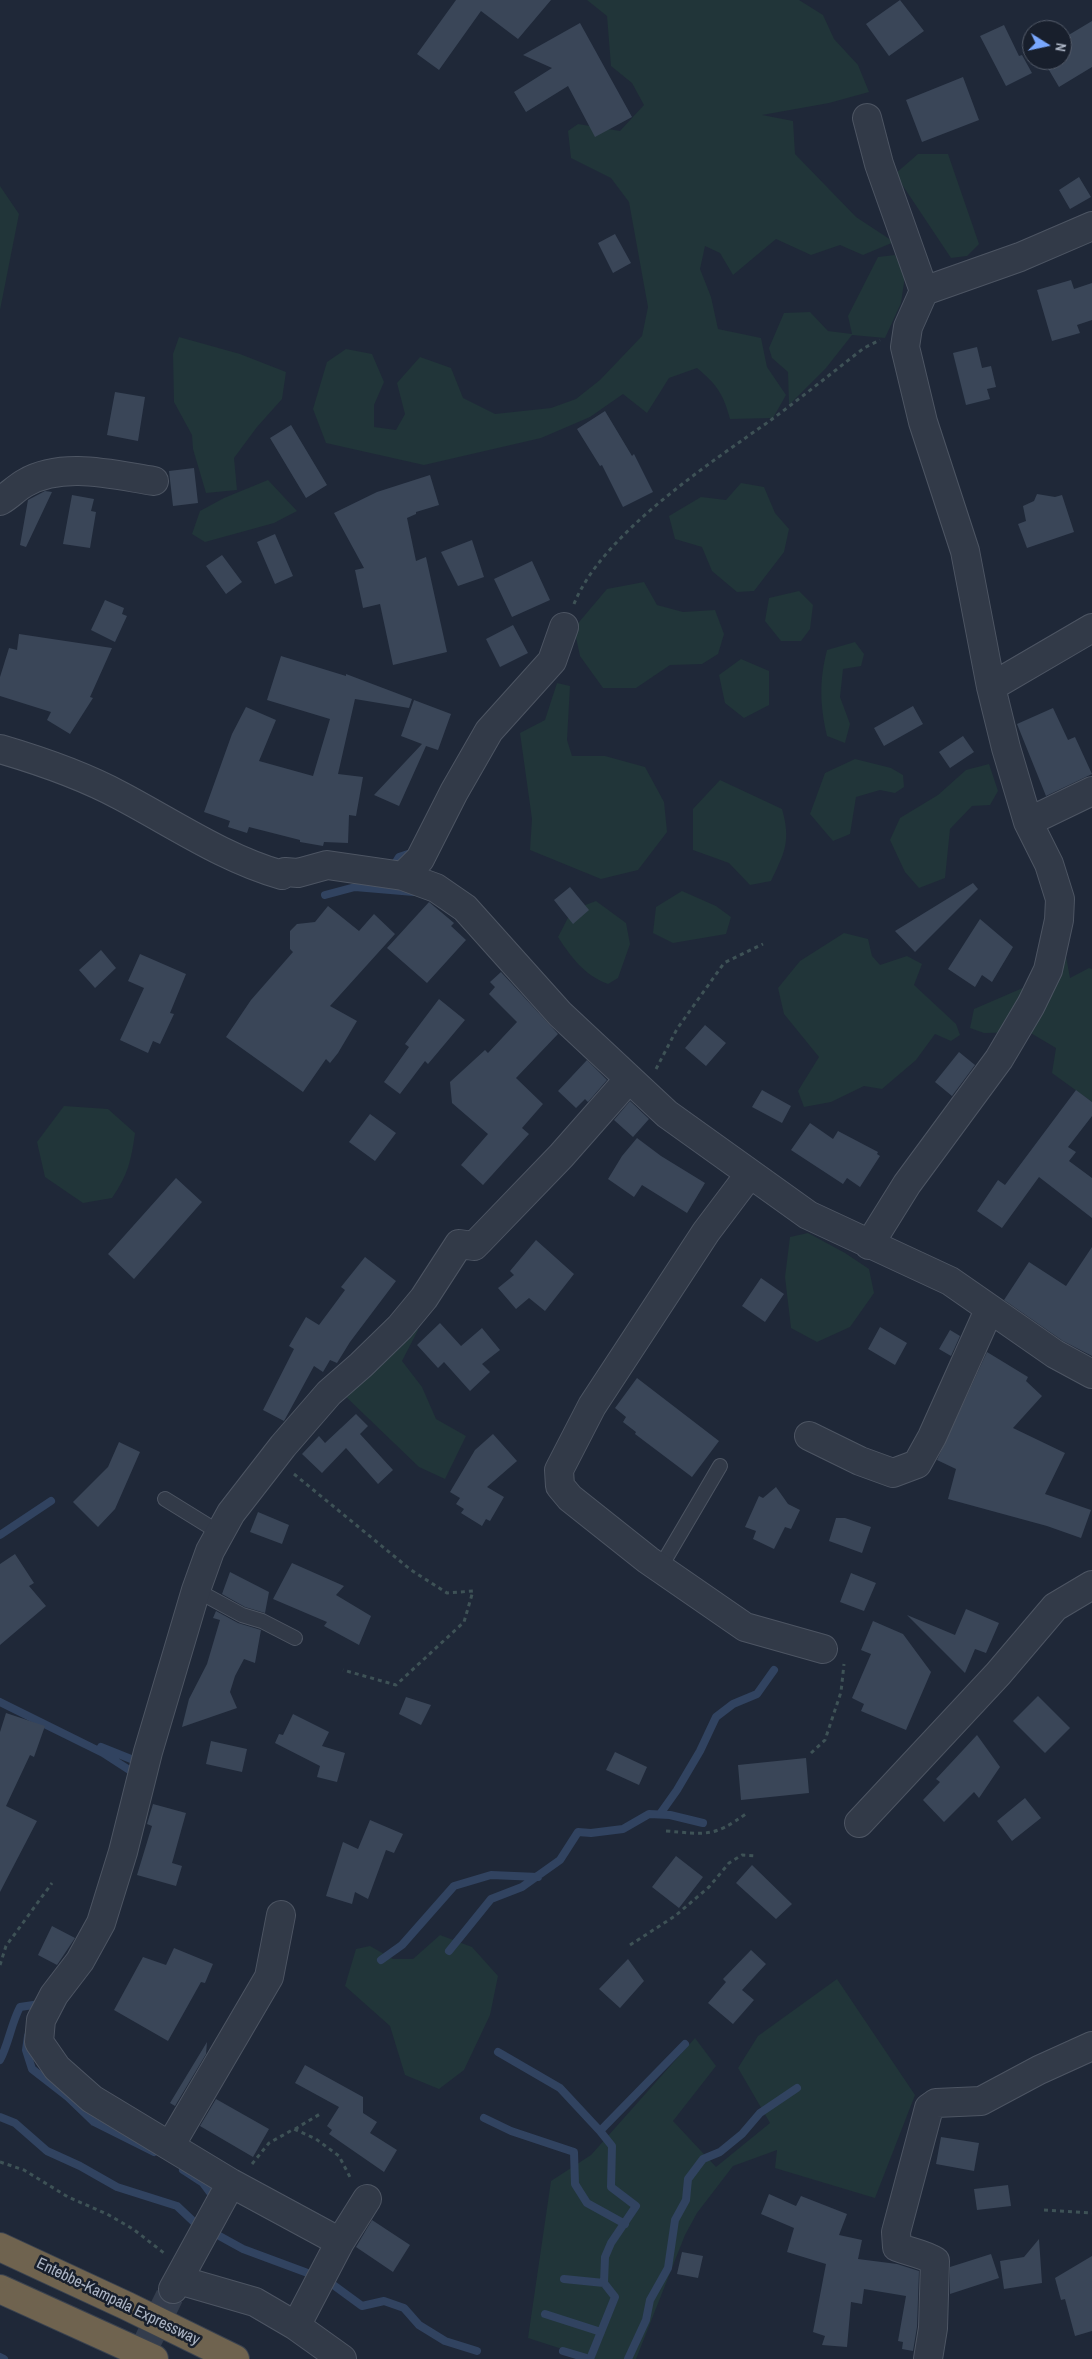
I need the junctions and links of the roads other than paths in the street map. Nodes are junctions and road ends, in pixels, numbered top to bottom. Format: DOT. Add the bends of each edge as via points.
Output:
graph roads {
  1 [pos="867,118"];
  2 [pos="1092,226"];
  3 [pos="924,291"];
  4 [pos="154,481"];
  5 [pos="0,501"];
  6 [pos="564,627"];
  7 [pos="1092,628"];
  8 [pos="991,687"];
  9 [pos="0,749"];
  10 [pos="1092,791"];
  11 [pos="1028,822"];
  12 [pos="403,876"];
  13 [pos="636,1086"];
  14 [pos="749,1175"];
  15 [pos="869,1245"];
  16 [pos="989,1310"];
  17 [pos="1092,1374"];
  18 [pos="809,1436"];
  19 [pos="720,1466"];
  20 [pos="165,1499"];
  21 [pos="220,1533"];
  22 [pos="660,1568"];
  23 [pos="1092,1586"];
  24 [pos="196,1590"];
  25 [pos="294,1638"];
  26 [pos="823,1648"];
  27 [pos="859,1823"];
  28 [pos="281,1915"];
  29 [pos="1092,2046"];
  30 [pos="170,2146"];
  31 [pos="225,2179"];
  32 [pos="367,2200"];
  33 [pos="340,2242"];
  34 [pos="0,2247"];
  35 [pos="0,2289"];
  36 [pos="296,2326"];
  37 [pos="154,2359"];
  38 [pos="235,2359"];
  39 [pos="342,2359"];
  40 [pos="928,2359"];
  1 -- 3 [label="street" via="878,164"];
  2 -- 3 [label="street" via="1020,257"];
  3 -- 8 [label="street" via="908,327 905,347 924,422 965,551"];
  4 -- 5 [label="street" via="57,472 26,482"];
  6 -- 12 [label="street" via="552,661 490,731 420,859"];
  7 -- 8 [label="street"];
  8 -- 11 [label="street"];
  9 -- 12 [label="street" via="105,788 264,870 298,873 328,865"];
  10 -- 11 [label="street"];
  11 -- 15 [label="street" via="1049,864 1060,899 1056,939 1048,970 999,1059 906,1184"];
  12 -- 13 [label="street" via="436,888 465,908 560,1014"];
  13 -- 14 [label="street" via="667,1114"];
  13 -- 21 [label="street" via="561,1156 474,1246 459,1244 424,1298 400,1327 329,1393 231,1513"];
  14 -- 15 [label="street" via="808,1215"];
  14 -- 22 [label="street" via="706,1232 592,1406 559,1470 560,1486 570,1498"];
  15 -- 16 [label="street" via="950,1281"];
  16 -- 17 [label="street"];
  16 -- 18 [label="street" via="932,1437 916,1464 893,1473"];
  19 -- 22 [label="lane"];
  20 -- 21 [label="lane"];
  21 -- 24 [label="street"];
  22 -- 26 [label="street" via="745,1627"];
  23 -- 27 [label="street" via="1055,1607 998,1674"];
  24 -- 25 [label="lane"];
  24 -- 30 [label="street" via="101,1923 80,1961 54,1995 41,2020 39,2042 57,2068 92,2099"];
  28 -- 30 [label="street" via="269,1977"];
  29 -- 40 [label="street" via="981,2101 936,2103 929,2108 896,2232 897,2247 935,2261 933,2328"];
  30 -- 31 [label="street"];
  31 -- 33 [label="street"];
  31 -- 36 [label="street" via="206,2228 176,2284 255,2302"];
  32 -- 33 [label="street"];
  33 -- 36 [label="street"];
  34 -- 38 [label="highway, Entebbe-Kampala Expressway"];
  35 -- 37 [label="highway"];
  36 -- 39 [label="street"];
}
